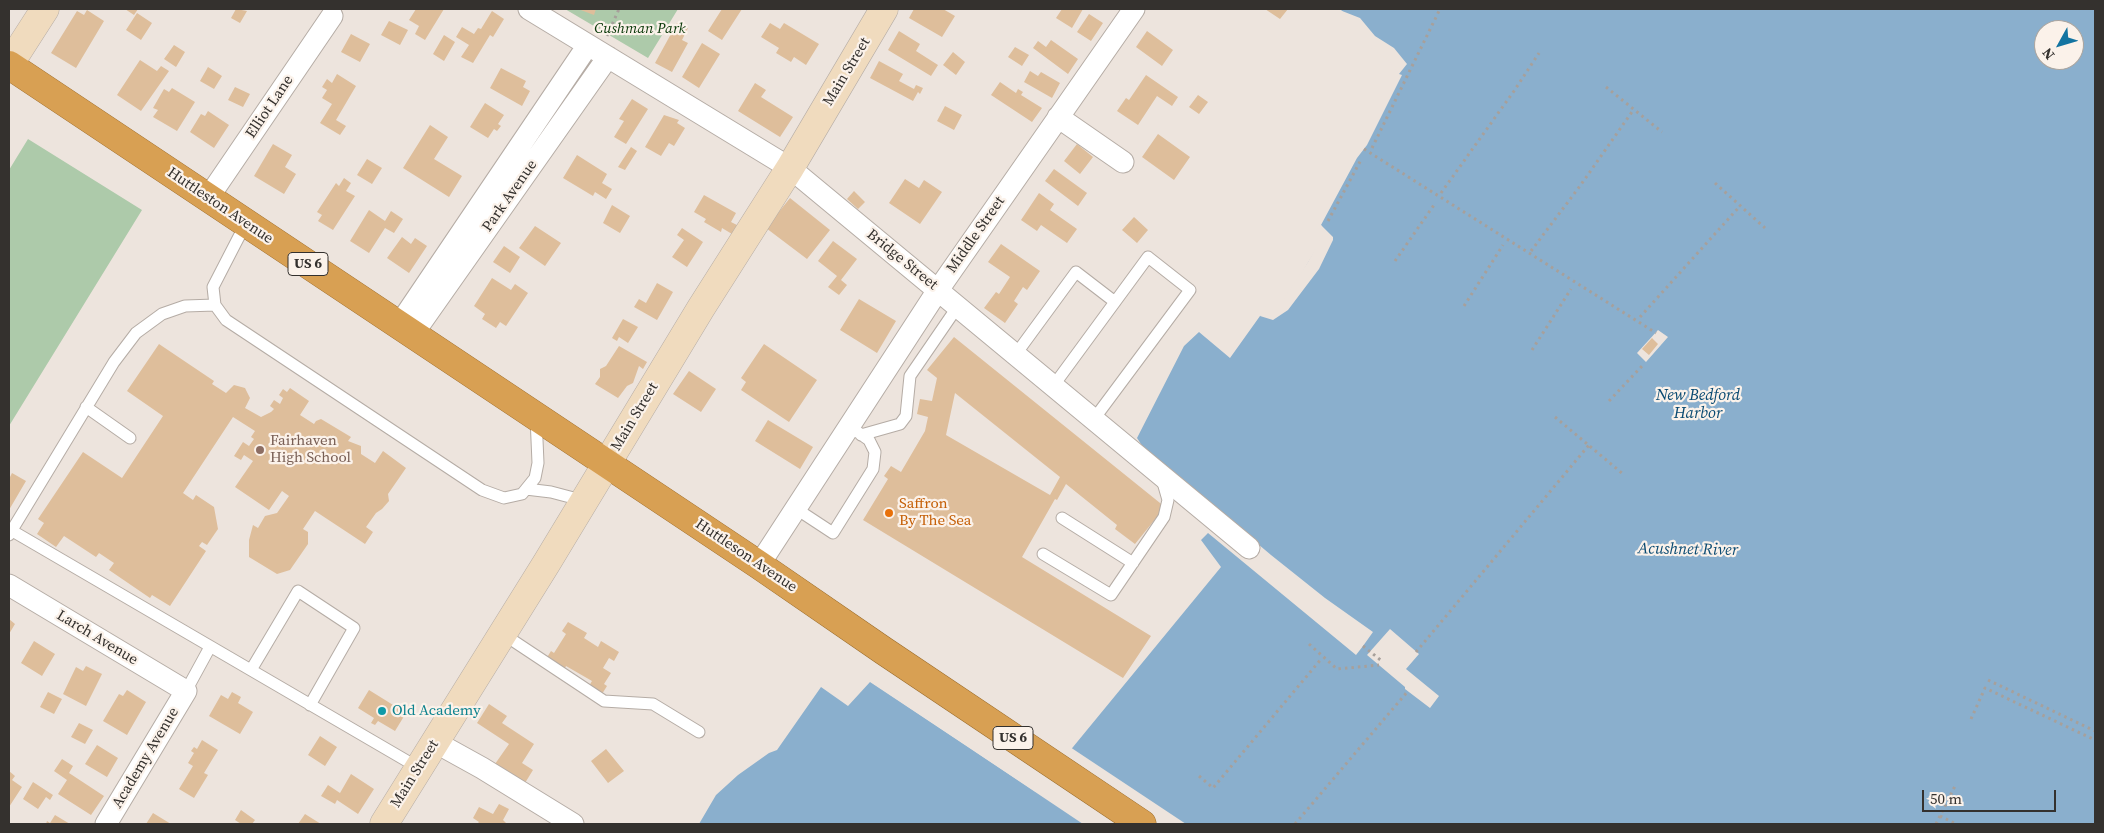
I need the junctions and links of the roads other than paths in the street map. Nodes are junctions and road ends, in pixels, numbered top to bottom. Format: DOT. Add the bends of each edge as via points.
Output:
graph roads {
  1 [pos="45,9"];
  2 [pos="529,9"];
  3 [pos="884,9"];
  4 [pos="1128,11"];
  5 [pos="332,16"];
  6 [pos="598,52"];
  7 [pos="9,65"];
  8 [pos="1058,117"];
  9 [pos="1123,162"];
  10 [pos="790,168"];
  11 [pos="208,198"];
  12 [pos="246,223"];
  13 [pos="938,290"];
  14 [pos="1115,302"];
  15 [pos="215,305"];
  16 [pos="958,306"];
  17 [pos="406,330"];
  18 [pos="1016,354"];
  19 [pos="1054,385"];
  20 [pos="86,407"];
  21 [pos="536,416"];
  22 [pos="1094,419"];
  23 [pos="855,430"];
  24 [pos="130,438"];
  25 [pos="607,463"];
  26 [pos="1161,474"];
  27 [pos="526,489"];
  28 [pos="585,501"];
  29 [pos="795,508"];
  30 [pos="1062,518"];
  31 [pos="10,532"];
  32 [pos="1249,548"];
  33 [pos="1043,554"];
  34 [pos="1132,563"];
  35 [pos="758,564"];
  36 [pos="9,585"];
  37 [pos="502,634"];
  38 [pos="210,647"];
  39 [pos="251,670"];
  40 [pos="186,692"];
  41 [pos="310,705"];
  42 [pos="699,732"];
  43 [pos="435,742"];
  44 [pos="419,768"];
  45 [pos="106,824"];
  46 [pos="384,824"];
  47 [pos="574,824"];
  48 [pos="1142,824"];
  1 -- 7 [label="main road"];
  2 -- 6 [label="street, Bridge Street"];
  3 -- 10 [label="main road, Main Street"];
  4 -- 8 [label="street, Middle Street"];
  5 -- 11 [label="street, Elliot Lane"];
  6 -- 10 [label="street, Bridge Street"];
  6 -- 17 [label="street, Park Avenue"];
  7 -- 11 [label="highway, Huttleston Avenue / US 6"];
  8 -- 9 [label="street"];
  8 -- 13 [label="street, Middle Street"];
  10 -- 13 [label="street, Bridge Street"];
  10 -- 25 [label="main road, Main Street"];
  11 -- 12 [label="highway, Huttleston Avenue / US 6"];
  12 -- 15 [label="lane" via="213,287"];
  12 -- 17 [label="highway, Huttleston Avenue / US 6"];
  13 -- 16 [label="street, Bridge Street"];
  13 -- 23 [label="street, Middle Street"];
  14 -- 18 [label="lane" via="1076,272"];
  14 -- 19 [label="lane"];
  14 -- 22 [label="lane" via="1148,256 1190,290"];
  15 -- 20 [label="lane" via="185,306 162,314 136,333"];
  15 -- 27 [label="lane" via="226,320 482,490 504,498 522,494"];
  16 -- 18 [label="street, Bridge Street"];
  16 -- 23 [label="lane" via="910,376 906,416 900,424"];
  17 -- 21 [label="highway, Huttleston Avenue / US 6"];
  18 -- 19 [label="street, Bridge Street"];
  19 -- 22 [label="street, Bridge Street"];
  20 -- 24 [label="lane"];
  20 -- 31 [label="lane"];
  21 -- 25 [label="highway, Huttleston Avenue / US 6"];
  21 -- 27 [label="lane" via="538,463 535,478"];
  22 -- 26 [label="street, Bridge Street"];
  23 -- 29 [label="street, Middle Street"];
  23 -- 29 [label="lane" via="869,440 875,452 873,469 832,533"];
  25 -- 28 [label="main road, Main Street"];
  25 -- 35 [label="highway, Huttleson Avenue / US 6"];
  26 -- 32 [label="street, Bridge Street"];
  26 -- 34 [label="lane" via="1168,500 1164,517"];
  27 -- 28 [label="lane"];
  28 -- 37 [label="main road, Main Street"];
  29 -- 35 [label="street, Middle Street"];
  30 -- 34 [label="lane"];
  31 -- 38 [label="lane"];
  33 -- 34 [label="lane" via="1111,595"];
  35 -- 48 [label="highway, Huttleson Avenue / US 6"];
  36 -- 40 [label="street, Larch Avenue"];
  37 -- 42 [label="lane" via="604,701 653,704"];
  37 -- 43 [label="main road, Main Street"];
  38 -- 39 [label="lane"];
  38 -- 40 [label="lane"];
  39 -- 41 [label="lane"];
  39 -- 41 [label="lane" via="298,591 354,628"];
  40 -- 45 [label="street, Academy Avenue"];
  41 -- 44 [label="lane"];
  43 -- 44 [label="main road, Main Street"];
  43 -- 47 [label="street"];
  44 -- 46 [label="main road, Main Street"];
}
